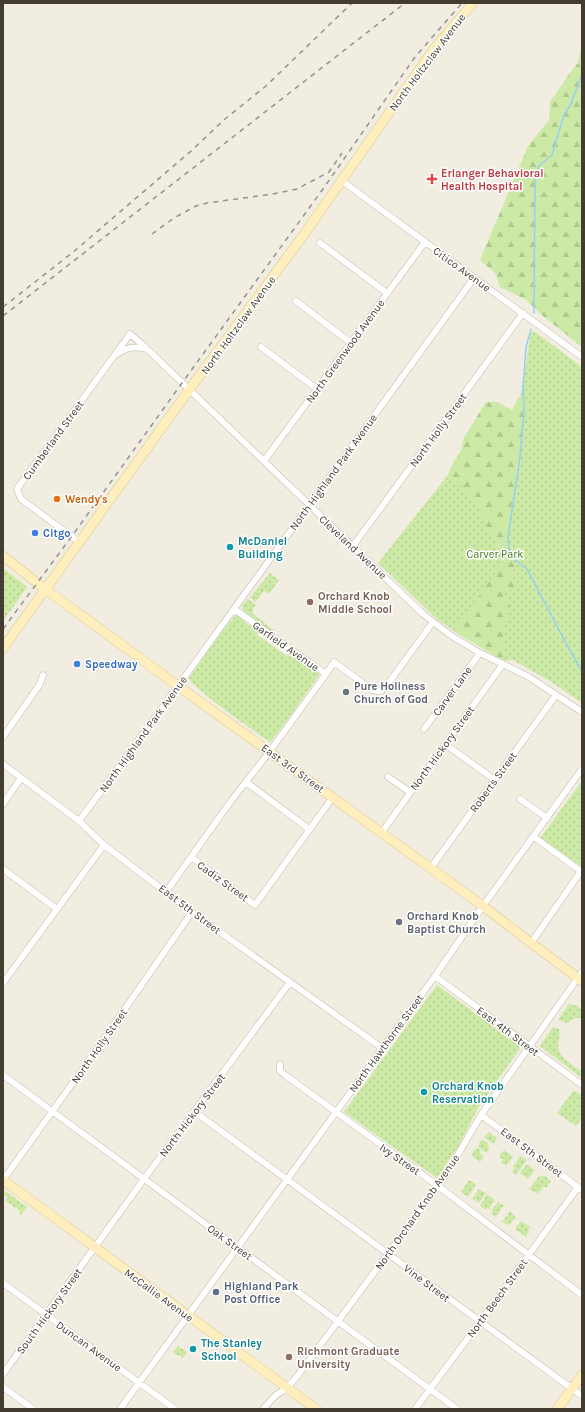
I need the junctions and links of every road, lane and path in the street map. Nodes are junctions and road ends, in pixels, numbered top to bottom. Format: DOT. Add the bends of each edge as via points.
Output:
graph roads {
  1 [pos="472,3"];
  2 [pos="342,181"];
  3 [pos="425,242"];
  4 [pos="320,243"];
  5 [pos="474,278"];
  6 [pos="387,293"];
  7 [pos="296,300"];
  8 [pos="523,313"];
  9 [pos="130,334"];
  10 [pos="351,342"];
  11 [pos="260,347"];
  12 [pos="148,350"];
  13 [pos="582,357"];
  14 [pos="110,362"];
  15 [pos="317,389"];
  16 [pos="189,390"];
  17 [pos="264,461"];
  18 [pos="309,505"];
  19 [pos="79,542"];
  20 [pos="353,546"];
  21 [pos="3,556"];
  22 [pos="46,589"];
  23 [pos="234,609"];
  24 [pos="433,622"];
  25 [pos="3,648"];
  26 [pos="480,653"];
  27 [pos="503,664"];
  28 [pos="326,674"];
  29 [pos="43,675"];
  30 [pos="178,686"];
  31 [pos="556,694"];
  32 [pos="582,712"];
  33 [pos="424,729"];
  34 [pos="3,737"];
  35 [pos="445,744"];
  36 [pos="270,751"];
  37 [pos="3,764"];
  38 [pos="582,769"];
  39 [pos="388,777"];
  40 [pos="22,778"];
  41 [pos="495,780"];
  42 [pos="246,782"];
  43 [pos="410,792"];
  44 [pos="333,797"];
  45 [pos="520,798"];
  46 [pos="3,804"];
  47 [pos="547,818"];
  48 [pos="79,821"];
  49 [pos="310,829"];
  50 [pos="382,832"];
  51 [pos="534,837"];
  52 [pos="104,845"];
  53 [pos="191,857"];
  54 [pos="3,869"];
  55 [pos="430,869"];
  56 [pos="581,871"];
  57 [pos="166,892"];
  58 [pos="483,906"];
  59 [pos="57,909"];
  60 [pos="192,912"];
  61 [pos="531,943"];
  62 [pos="435,976"];
  63 [pos="581,977"];
  64 [pos="290,982"];
  65 [pos="3,983"];
  66 [pos="529,1046"];
  67 [pos="382,1048"];
  68 [pos="280,1064"];
  69 [pos="3,1075"];
  70 [pos="582,1085"];
  71 [pos="52,1111"];
  72 [pos="195,1112"];
  73 [pos="335,1113"];
  74 [pos="481,1115"];
  75 [pos="144,1179"];
  76 [pos="287,1179"];
  77 [pos="3,1180"];
  78 [pos="438,1186"];
  79 [pos="580,1188"];
  80 [pos="237,1247"];
  81 [pos="95,1248"];
  82 [pos="388,1254"];
  83 [pos="528,1255"];
  84 [pos="3,1283"];
  85 [pos="582,1295"];
  86 [pos="46,1314"];
  87 [pos="188,1316"];
  88 [pos="338,1322"];
  89 [pos="480,1322"];
  90 [pos="3,1374"];
  91 [pos="582,1375"];
  92 [pos="139,1383"];
  93 [pos="3,1386"];
  94 [pos="287,1388"];
  95 [pos="572,1388"];
  96 [pos="430,1389"];
  97 [pos="582,1396"];
  98 [pos="33,1409"];
  99 [pos="120,1409"];
  100 [pos="175,1409"];
  101 [pos="263,1409"];
  102 [pos="316,1409"];
  103 [pos="415,1409"];
  104 [pos="457,1409"];
  105 [pos="557,1409"];
  1 -- 2 [label="main road, North Holtzclaw Avenue" via="430,55"];
  2 -- 3 [label="street, Citico Avenue"];
  2 -- 16 [label="main road, North Holtzclaw Avenue"];
  3 -- 5 [label="street, Citico Avenue"];
  3 -- 6 [label="street, North Greenwood Avenue"];
  4 -- 6 [label="street"];
  5 -- 8 [label="street, Citico Avenue"];
  5 -- 18 [label="street, North Highland Park Avenue"];
  6 -- 10 [label="street, North Greenwood Avenue"];
  7 -- 10 [label="street"];
  8 -- 13 [label="street, Citico Avenue"];
  8 -- 20 [label="street, North Holly Street"];
  9 -- 12 [label="street, Cleveland Avenue"];
  9 -- 14 [label="street, Cumberland Street"];
  10 -- 15 [label="street, North Greenwood Avenue"];
  11 -- 15 [label="street"];
  12 -- 14 [label="street, Cumberland Street" via="128,348"];
  12 -- 16 [label="street, Cleveland Avenue"];
  14 -- 19 [label="street, Cumberland Street" via="17,490 21,499"];
  15 -- 17 [label="street, North Greenwood Avenue"];
  16 -- 17 [label="street, Cleveland Avenue"];
  16 -- 19 [label="main road, North Holtzclaw Avenue"];
  17 -- 18 [label="street, Cleveland Avenue"];
  18 -- 20 [label="street, Cleveland Avenue"];
  18 -- 23 [label="street, North Highland Park Avenue"];
  19 -- 22 [label="main road, North Holtzclaw Avenue"];
  20 -- 24 [label="street, Cleveland Avenue"];
  21 -- 22 [label="main road, East 3rd Street"];
  22 -- 25 [label="main road, North Holtzclaw Avenue"];
  22 -- 30 [label="main road, East 3rd Street"];
  23 -- 28 [label="street, Garfield Avenue"];
  23 -- 30 [label="street, North Highland Park Avenue"];
  24 -- 26 [label="street, Cleveland Avenue"];
  24 -- 28 [label="street, Garfield Avenue" via="382,691 372,690 334,662"];
  26 -- 27 [label="street, Cleveland Avenue"];
  26 -- 33 [label="street, Carver Lane"];
  27 -- 31 [label="street, Cleveland Avenue"];
  27 -- 35 [label="street, North Hickory Street"];
  28 -- 36 [label="street"];
  29 -- 34 [label="street" via="40,684"];
  30 -- 36 [label="main road, East 3rd Street"];
  30 -- 48 [label="street, North Highland Park Avenue"];
  31 -- 32 [label="street, Cleveland Avenue"];
  31 -- 41 [label="street, Roberts Street"];
  35 -- 41 [label="street"];
  35 -- 43 [label="street, North Hickory Street"];
  36 -- 42 [label="street"];
  36 -- 44 [label="main road, East 3rd Street"];
  37 -- 40 [label="street, East 5th Street"];
  38 -- 47 [label="street, North Hawthorne Street"];
  39 -- 43 [label="street"];
  40 -- 46 [label="street"];
  40 -- 48 [label="street, East 5th Street"];
  41 -- 55 [label="street, Roberts Street"];
  42 -- 49 [label="street"];
  42 -- 53 [label="street"];
  43 -- 50 [label="street, North Hickory Street"];
  44 -- 49 [label="street"];
  44 -- 50 [label="main road, East 3rd Street"];
  45 -- 47 [label="street"];
  47 -- 51 [label="street, North Hawthorne Street"];
  48 -- 52 [label="street, East 5th Street"];
  49 -- 53 [label="street, Cadiz Street" via="255,905"];
  50 -- 55 [label="main road, East 3rd Street"];
  51 -- 56 [label="street"];
  51 -- 58 [label="street, North Hawthorne Street"];
  52 -- 57 [label="street, East 5th Street"];
  52 -- 59 [label="street"];
  53 -- 57 [label="street"];
  54 -- 59 [label="street"];
  55 -- 58 [label="main road, East 3rd Street"];
  56 -- 61 [label="street"];
  57 -- 60 [label="street, East 5th Street"];
  58 -- 61 [label="main road, East 3rd Street"];
  58 -- 62 [label="street, North Hawthorne Street"];
  59 -- 65 [label="street"];
  60 -- 64 [label="street, East 5th Street"];
  60 -- 71 [label="street, North Holly Street"];
  61 -- 63 [label="main road, East 3rd Street"];
  62 -- 66 [label="street, East 4th Street"];
  62 -- 67 [label="street, North Hawthorne Street"];
  63 -- 66 [label="street, North Orchard Knob Avenue"];
  64 -- 67 [label="street, East 5th Street"];
  64 -- 72 [label="street, North Hickory Street"];
  66 -- 70 [label="street, East 4th Street"];
  66 -- 74 [label="street, North Orchard Knob Avenue"];
  67 -- 73 [label="street, North Hawthorne Street"];
  68 -- 73 [label="street, Ivy Street" via="280,1071"];
  69 -- 71 [label="street, Oak Street"];
  71 -- 75 [label="street, Oak Street"];
  71 -- 77 [label="street, North Holly Street"];
  72 -- 75 [label="street, North Hickory Street"];
  72 -- 76 [label="street, Vine Street"];
  73 -- 76 [label="street, North Hawthorne Street"];
  73 -- 78 [label="street, Ivy Street"];
  74 -- 78 [label="street, North Orchard Knob Avenue"];
  74 -- 79 [label="street, East 5th Street"];
  75 -- 80 [label="street, Oak Street"];
  75 -- 81 [label="street, North Hickory Street"];
  76 -- 80 [label="street, North Hawthorne Street"];
  76 -- 82 [label="street, Vine Street"];
  77 -- 81 [label="main road, McCallie Avenue"];
  78 -- 82 [label="street, North Orchard Knob Avenue"];
  78 -- 83 [label="street, Ivy Street"];
  79 -- 83 [label="street, North Beech Street"];
  80 -- 87 [label="street, North Hawthorne Street"];
  80 -- 88 [label="street, Oak Street"];
  81 -- 86 [label="street, South Hickory Street"];
  81 -- 87 [label="main road, McCallie Avenue"];
  82 -- 88 [label="street, North Orchard Knob Avenue"];
  82 -- 89 [label="street, Vine Street"];
  83 -- 85 [label="street, Ivy Street"];
  83 -- 89 [label="street, North Beech Street"];
  84 -- 86 [label="street, Duncan Avenue"];
  86 -- 90 [label="street, South Hickory Street"];
  86 -- 92 [label="street, Duncan Avenue"];
  87 -- 92 [label="street, North Hawthorne Street"];
  87 -- 94 [label="main road, McCallie Avenue"];
  88 -- 94 [label="street, North Orchard Knob Avenue"];
  88 -- 96 [label="street, Oak Street"];
  89 -- 95 [label="street, Vine Street"];
  89 -- 96 [label="street, North Beech Street"];
  91 -- 95 [label="main road"];
  92 -- 99 [label="street, North Hawthorne Street"];
  92 -- 100 [label="street, Duncan Avenue"];
  93 -- 98 [label="street"];
  94 -- 101 [label="street, North Orchard Knob Avenue"];
  94 -- 102 [label="main road, McCallie Avenue"];
  95 -- 97 [label="street, Vine Street"];
  95 -- 105 [label="main road"];
  96 -- 103 [label="street, North Beech Street"];
  96 -- 104 [label="street, Oak Street"];
}
